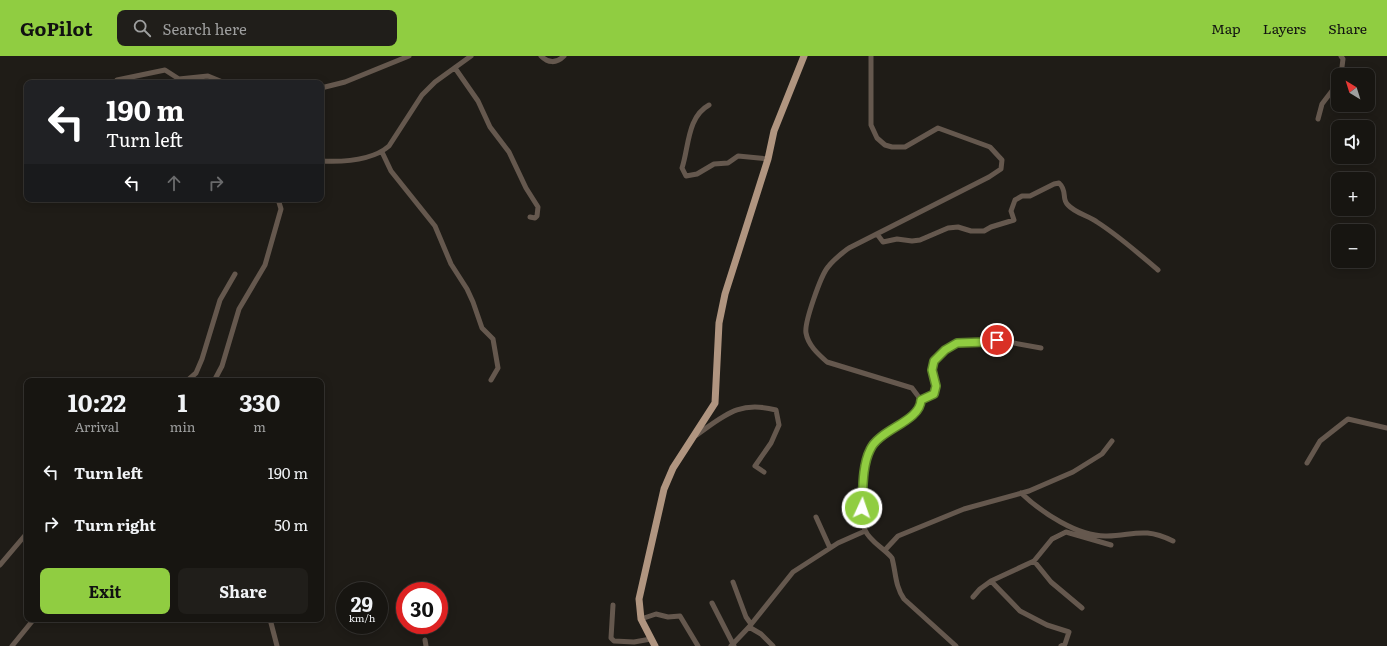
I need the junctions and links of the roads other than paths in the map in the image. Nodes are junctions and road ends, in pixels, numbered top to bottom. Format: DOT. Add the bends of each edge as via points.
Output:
graph roads {
  1 [pos="409,56"];
  2 [pos="471,56"];
  3 [pos="541,56"];
  4 [pos="564,56"];
  5 [pos="804,56"];
  6 [pos="871,56"];
  7 [pos="1341,56"];
  8 [pos="455,68"];
  9 [pos="1342,68"];
  10 [pos="117,80"];
  11 [pos="218,80"];
  12 [pos="324,87"];
  13 [pos="1331,92"];
  14 [pos="709,105"];
  15 [pos="1318,119"];
  16 [pos="382,152"];
  17 [pos="768,159"];
  18 [pos="324,161"];
  19 [pos="279,202"];
  20 [pos="530,217"];
  21 [pos="877,234"];
  22 [pos="1158,270"];
  23 [pos="236,274"];
  24 [pos="1041,348"];
  25 [pos="190,378"];
  26 [pos="216,378"];
  27 [pos="491,380"];
  28 [pos="921,400"];
  29 [pos="1387,428"];
  30 [pos="691,439"];
  31 [pos="1112,441"];
  32 [pos="1307,463"];
  33 [pos="764,472"];
  34 [pos="1021,493"];
  35 [pos="816,516"];
  36 [pos="865,531"];
  37 [pos="24,537"];
  38 [pos="1173,541"];
  39 [pos="1111,545"];
  40 [pos="830,548"];
  41 [pos="885,550"];
  42 [pos="1034,561"];
  43 [pos="0,565"];
  44 [pos="991,581"];
  45 [pos="733,582"];
  46 [pos="973,597"];
  47 [pos="712,603"];
  48 [pos="613,605"];
  49 [pos="1082,608"];
  50 [pos="641,619"];
  51 [pos="32,622"];
  52 [pos="271,622"];
  53 [pos="750,626"];
  54 [pos="653,643"];
  55 [pos="733,645"];
  56 [pos="12,646"];
  57 [pos="277,646"];
  58 [pos="698,646"];
  59 [pos="773,646"];
  60 [pos="956,646"];
  61 [pos="1061,646"];
  1 -- 12 [label="street"];
  2 -- 8 [label="street"];
  3 -- 4 [label="street" via="557,62"];
  5 -- 17 [label="main road" via="774,131"];
  6 -- 21 [label="street" via="871,125 877,138 885,145 892,148 905,147 938,128 990,147 1002,160 1001,169 989,177"];
  7 -- 9 [label="street"];
  8 -- 16 [label="street" via="422,95 389,146"];
  8 -- 20 [label="street" via="478,101 490,127 509,152 538,207 537,216"];
  10 -- 11 [label="street" via="165,70 179,79 208,76"];
  13 -- 15 [label="street" via="1322,104"];
  14 -- 17 [label="street" via="696,117 690,131 682,168 686,176 697,174 714,164 728,162 738,156"];
  16 -- 18 [label="street" via="366,158"];
  16 -- 27 [label="street" via="391,171 435,226 451,264 478,312 482,328 493,339 498,368"];
  17 -- 30 [label="main road" via="725,294 720,323 715,403"];
  19 -- 26 [label="street" via="281,209 265,265 239,309 222,366"];
  21 -- 22 [label="street" via="883,242 928,238 948,228 984,231 1014,220 1011,211 1015,200 1060,183 1065,192 1064,199 1067,205 1113,232"];
  21 -- 28 [label="street" via="849,248 827,268 806,321 805,331 817,353 827,362 912,388"];
  23 -- 25 [label="street" via="220,300 202,359 196,373"];
  24 -- 28 [label="street" via="997,340 957,343 934,361 932,370 936,390 934,394"];
  28 -- 36 [label="street" via="921,406 916,412 874,443 870,450 866,461 863,496 862,519"];
  29 -- 32 [label="street" via="1348,419 1320,441"];
  30 -- 33 [label="street" via="735,409 759,406 776,410 779,425 771,443 755,466"];
  30 -- 50 [label="main road" via="673,468 664,489 639,599"];
  31 -- 34 [label="street" via="1102,454 1088,464"];
  34 -- 38 [label="street" via="1036,508 1076,530 1106,536 1142,531"];
  34 -- 41 [label="street" via="964,509 898,536"];
  35 -- 40 [label="street"];
  36 -- 40 [label="street" via="853,534"];
  36 -- 41 [label="street"];
  37 -- 43 [label="street"];
  39 -- 42 [label="street" via="1066,532 1052,539"];
  40 -- 53 [label="street" via="793,572"];
  41 -- 60 [label="street" via="892,558 895,581 904,599"];
  42 -- 44 [label="street"];
  42 -- 49 [label="street" via="1051,582"];
  44 -- 46 [label="street"];
  44 -- 61 [label="street" via="1020,611 1047,625 1069,632 1065,644"];
  45 -- 53 [label="street"];
  47 -- 55 [label="street"];
  48 -- 54 [label="street" via="611,638 614,641"];
  50 -- 54 [label="main road"];
  50 -- 58 [label="street" via="656,614 680,616"];
  51 -- 56 [label="street"];
  52 -- 57 [label="street"];
  53 -- 55 [label="street"];
  53 -- 59 [label="street"];
}
